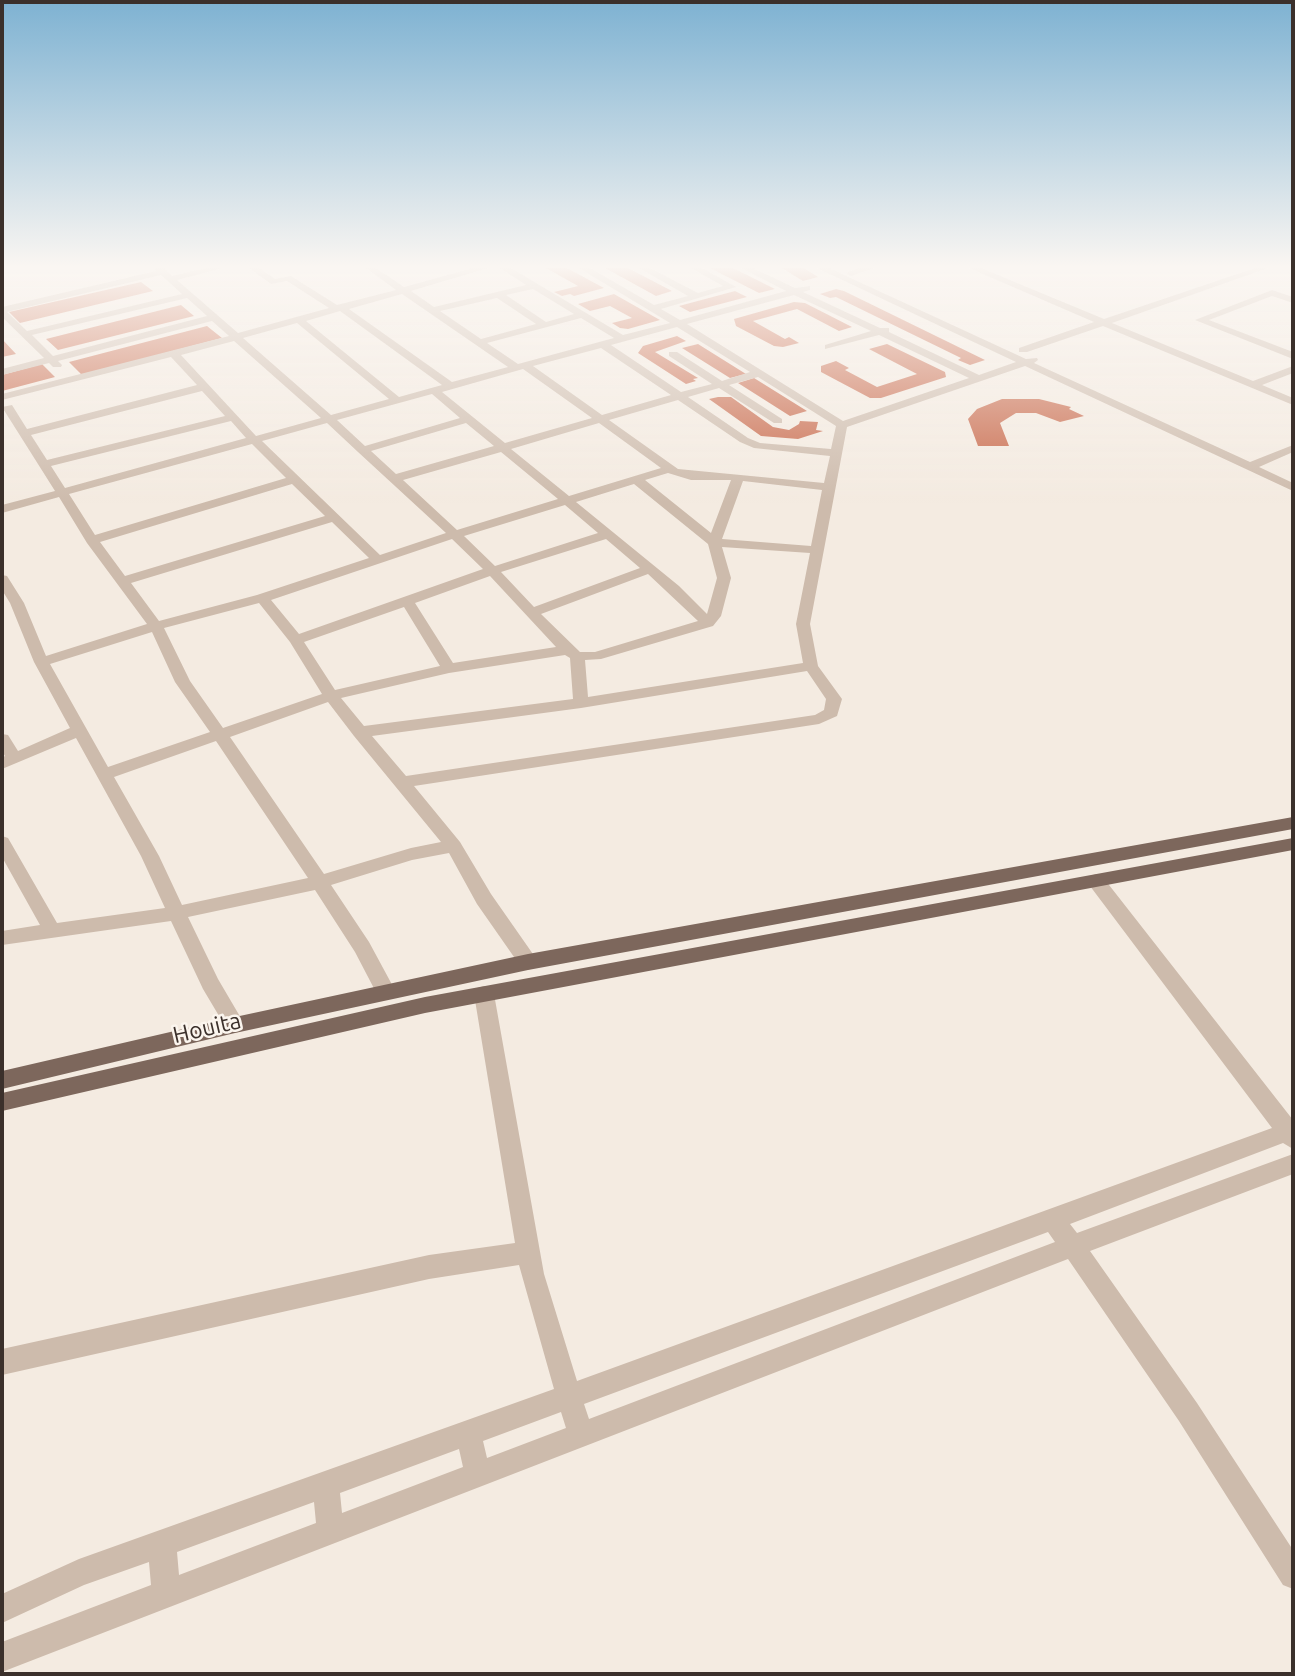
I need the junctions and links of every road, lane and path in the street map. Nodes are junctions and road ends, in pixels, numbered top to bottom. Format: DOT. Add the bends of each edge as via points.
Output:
graph roads {
  1 [pos="38,346"];
  2 [pos="104,346"];
  3 [pos="203,346"];
  4 [pos="247,346"];
  5 [pos="331,346"];
  6 [pos="393,346"];
  7 [pos="487,346"];
  8 [pos="599,346"];
  9 [pos="606,346"];
  10 [pos="716,346"];
  11 [pos="918,346"];
  12 [pos="992,346"];
  13 [pos="1014,346"];
  14 [pos="1035,346"];
  15 [pos="1160,346"];
  16 [pos="1268,346"];
  17 [pos="1023,350"];
  18 [pos="673,354"];
  19 [pos="176,355"];
  20 [pos="1293,356"];
  21 [pos="1040,358"];
  22 [pos="52,360"];
  23 [pos="1027,362"];
  24 [pos="521,367"];
  25 [pos="1293,369"];
  26 [pos="2,372"];
  27 [pos="760,373"];
  28 [pos="984,377"];
  29 [pos="72,379"];
  30 [pos="721,384"];
  31 [pos="1253,385"];
  32 [pos="451,386"];
  33 [pos="204,387"];
  34 [pos="434,391"];
  35 [pos="678,395"];
  36 [pos="398,401"];
  37 [pos="1293,402"];
  38 [pos="4,404"];
  39 [pos="235,417"];
  40 [pos="330,420"];
  41 [pos="467,420"];
  42 [pos="598,420"];
  43 [pos="778,421"];
  44 [pos="842,425"];
  45 [pos="24,433"];
  46 [pos="255,441"];
  47 [pos="1293,447"];
  48 [pos="499,448"];
  49 [pos="362,450"];
  50 [pos="838,453"];
  51 [pos="1263,461"];
  52 [pos="44,464"];
  53 [pos="1249,467"];
  54 [pos="670,470"];
  55 [pos="1293,475"];
  56 [pos="738,477"];
  57 [pos="295,479"];
  58 [pos="394,479"];
  59 [pos="636,479"];
  60 [pos="829,486"];
  61 [pos="1293,487"];
  62 [pos="61,494"];
  63 [pos="567,499"];
  64 [pos="2,509"];
  65 [pos="335,517"];
  66 [pos="609,534"];
  67 [pos="453,535"];
  68 [pos="92,540"];
  69 [pos="714,542"];
  70 [pos="817,551"];
  71 [pos="377,560"];
  72 [pos="650,569"];
  73 [pos="491,571"];
  74 [pos="2,579"];
  75 [pos="122,581"];
  76 [pos="262,598"];
  77 [pos="407,601"];
  78 [pos="532,613"];
  79 [pos="708,623"];
  80 [pos="156,626"];
  81 [pos="296,640"];
  82 [pos="572,653"];
  83 [pos="41,662"];
  84 [pos="811,666"];
  85 [pos="449,668"];
  86 [pos="331,696"];
  87 [pos="581,703"];
  88 [pos="78,730"];
  89 [pos="360,732"];
  90 [pos="220,735"];
  91 [pos="2,739"];
  92 [pos="8,761"];
  93 [pos="105,774"];
  94 [pos="402,782"];
  95 [pos="1293,823"];
  96 [pos="2,842"];
  97 [pos="1293,844"];
  98 [pos="454,846"];
  99 [pos="1096,880"];
  100 [pos="319,882"];
  101 [pos="176,913"];
  102 [pos="52,930"];
  103 [pos="2,938"];
  104 [pos="528,962"];
  105 [pos="386,992"];
  106 [pos="484,994"];
  107 [pos="235,1025"];
  108 [pos="2,1080"];
  109 [pos="2,1102"];
  110 [pos="1291,1134"];
  111 [pos="1293,1164"];
  112 [pos="1052,1219"];
  113 [pos="1073,1246"];
  114 [pos="529,1252"];
  115 [pos="2,1362"];
  116 [pos="569,1395"];
  117 [pos="467,1432"];
  118 [pos="581,1436"];
  119 [pos="479,1475"];
  120 [pos="325,1484"];
  121 [pos="331,1532"];
  122 [pos="162,1543"];
  123 [pos="1293,1575"];
  124 [pos="166,1593"];
  125 [pos="2,1609"];
  126 [pos="2,1657"];
  1 -- 22 [label="street"];
  2 -- 22 [label="street"];
  3 -- 19 [label="street"];
  4 -- 40 [label="street"];
  5 -- 36 [label="street"];
  6 -- 32 [label="street"];
  7 -- 24 [label="street"];
  8 -- 24 [label="street"];
  9 -- 35 [label="street"];
  10 -- 27 [label="street"];
  11 -- 28 [label="street"];
  12 -- 23 [label="street"];
  13 -- 17 [label="street"];
  14 -- 17 [label="street"];
  15 -- 31 [label="street"];
  16 -- 20 [label="street"];
  17 -- 21 [label="street"];
  18 -- 30 [label="street"];
  19 -- 29 [label="street"];
  19 -- 33 [label="street"];
  19 -- 38 [label="street"];
  21 -- 23 [label="street"];
  21 -- 51 [label="street"];
  22 -- 26 [label="street"];
  22 -- 29 [label="street"];
  23 -- 28 [label="street"];
  23 -- 53 [label="street"];
  24 -- 32 [label="street"];
  24 -- 42 [label="street"];
  25 -- 31 [label="street"];
  27 -- 30 [label="street"];
  27 -- 44 [label="street"];
  28 -- 44 [label="street"];
  29 -- 38 [label="street"];
  30 -- 35 [label="street"];
  30 -- 43 [label="street"];
  31 -- 37 [label="street"];
  32 -- 34 [label="street"];
  33 -- 39 [label="street"];
  33 -- 45 [label="street"];
  34 -- 36 [label="street"];
  34 -- 41 [label="street"];
  35 -- 42 [label="street"];
  35 -- 50 [label="street" via="758,446"];
  36 -- 40 [label="street"];
  38 -- 45 [label="street"];
  39 -- 46 [label="street"];
  39 -- 52 [label="street"];
  40 -- 46 [label="street"];
  40 -- 49 [label="street"];
  41 -- 48 [label="street"];
  41 -- 49 [label="street"];
  42 -- 48 [label="street"];
  42 -- 54 [label="street"];
  44 -- 50 [label="street"];
  45 -- 52 [label="street"];
  46 -- 57 [label="street"];
  46 -- 62 [label="street"];
  47 -- 51 [label="street"];
  48 -- 58 [label="street"];
  48 -- 63 [label="street"];
  49 -- 58 [label="street"];
  50 -- 60 [label="street"];
  51 -- 53 [label="street"];
  51 -- 55 [label="street"];
  52 -- 62 [label="street"];
  53 -- 61 [label="street"];
  54 -- 56 [label="street" via="691,476"];
  54 -- 59 [label="street"];
  56 -- 60 [label="street"];
  56 -- 69 [label="street"];
  57 -- 65 [label="street"];
  57 -- 68 [label="street"];
  58 -- 67 [label="street"];
  59 -- 63 [label="street"];
  59 -- 69 [label="street"];
  60 -- 70 [label="street"];
  62 -- 64 [label="street"];
  62 -- 68 [label="street"];
  63 -- 66 [label="street"];
  63 -- 67 [label="street"];
  65 -- 71 [label="street"];
  65 -- 75 [label="street"];
  66 -- 72 [label="street"];
  66 -- 73 [label="street"];
  67 -- 71 [label="street"];
  67 -- 73 [label="street"];
  68 -- 75 [label="street"];
  69 -- 70 [label="street"];
  69 -- 79 [label="street" via="724,578"];
  70 -- 84 [label="street" via="803,624"];
  71 -- 76 [label="street"];
  72 -- 78 [label="street"];
  72 -- 79 [label="street"];
  73 -- 77 [label="street"];
  73 -- 78 [label="street"];
  74 -- 83 [label="street"];
  75 -- 80 [label="street"];
  76 -- 80 [label="street"];
  76 -- 81 [label="street"];
  77 -- 81 [label="street"];
  77 -- 85 [label="street"];
  78 -- 82 [label="street"];
  79 -- 82 [label="street" via="596,656"];
  80 -- 83 [label="street"];
  80 -- 90 [label="street" via="183,682"];
  81 -- 86 [label="street"];
  82 -- 85 [label="street"];
  82 -- 87 [label="street"];
  83 -- 88 [label="street"];
  84 -- 87 [label="street"];
  84 -- 94 [label="street" via="834,699 831,713 819,719"];
  85 -- 86 [label="street"];
  86 -- 89 [label="street"];
  86 -- 90 [label="street"];
  87 -- 89 [label="street"];
  88 -- 92 [label="street"];
  88 -- 93 [label="street"];
  89 -- 94 [label="street"];
  90 -- 93 [label="street"];
  90 -- 100 [label="street"];
  91 -- 92 [label="street"];
  93 -- 101 [label="street"];
  94 -- 98 [label="street"];
  95 -- 104 [label="main road, Houita"];
  96 -- 102 [label="street"];
  97 -- 99 [label="main road, Houita"];
  98 -- 100 [label="street"];
  98 -- 104 [label="street"];
  99 -- 106 [label="main road, Houita"];
  99 -- 110 [label="street"];
  100 -- 101 [label="street"];
  100 -- 105 [label="street"];
  101 -- 102 [label="street"];
  101 -- 107 [label="street"];
  102 -- 103 [label="street"];
  104 -- 105 [label="main road, Houita"];
  105 -- 107 [label="main road, Houita"];
  106 -- 109 [label="main road, Houita"];
  106 -- 114 [label="street"];
  107 -- 108 [label="main road, Houita"];
  110 -- 112 [label="street"];
  111 -- 113 [label="street"];
  112 -- 113 [label="street"];
  112 -- 116 [label="street"];
  113 -- 118 [label="street"];
  113 -- 123 [label="street"];
  114 -- 115 [label="street" via="429,1267"];
  114 -- 116 [label="street"];
  116 -- 117 [label="street"];
  116 -- 118 [label="street"];
  117 -- 119 [label="street"];
  117 -- 120 [label="street"];
  118 -- 119 [label="street"];
  119 -- 121 [label="street"];
  120 -- 121 [label="street"];
  120 -- 122 [label="street"];
  121 -- 124 [label="street"];
  122 -- 124 [label="street"];
  122 -- 125 [label="street" via="79,1573"];
  124 -- 126 [label="street"];
}
